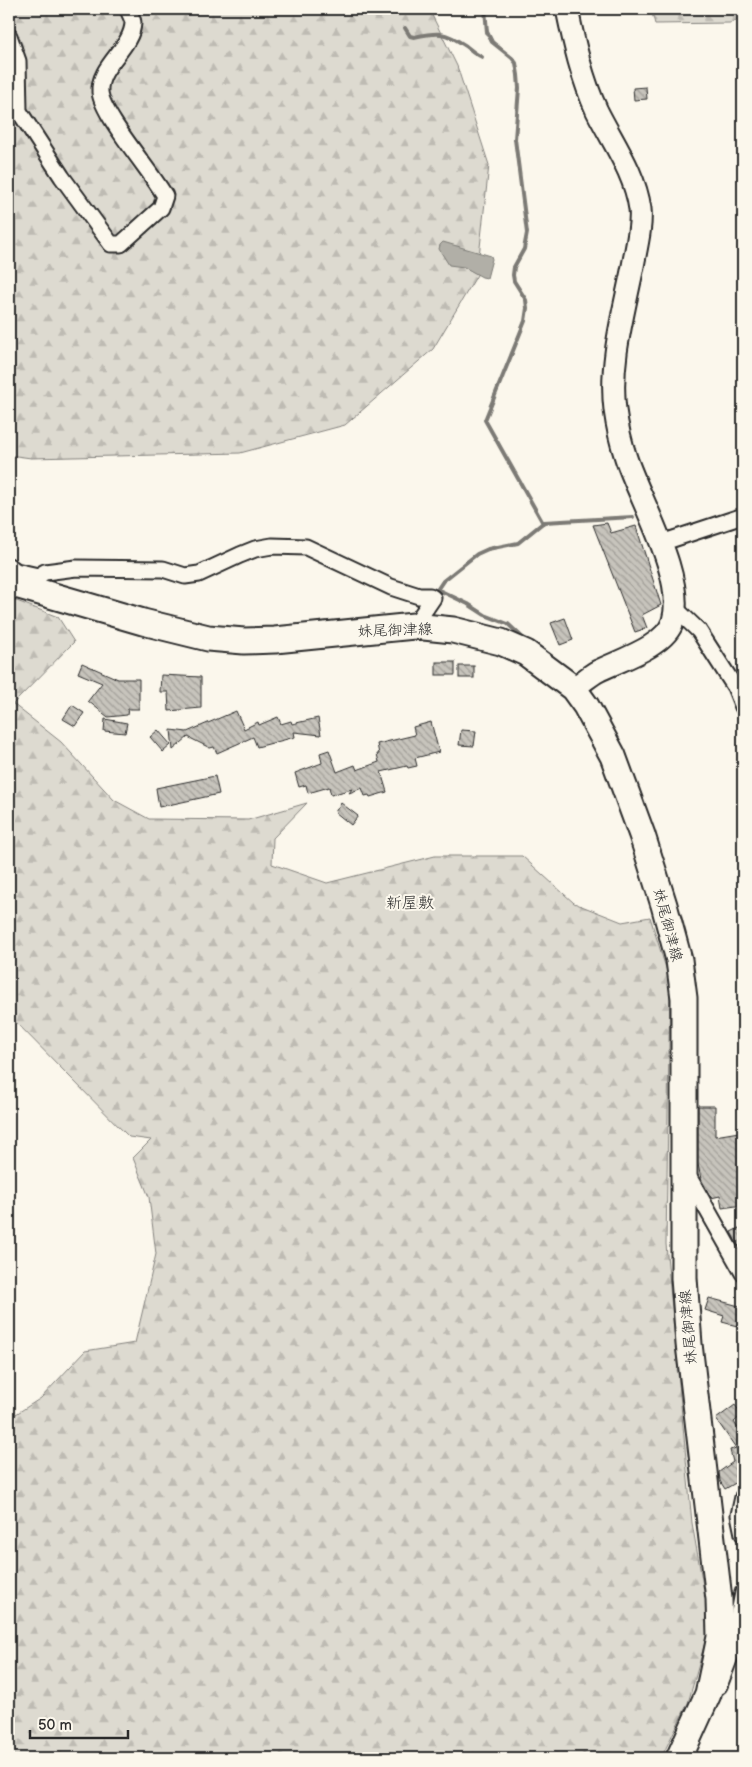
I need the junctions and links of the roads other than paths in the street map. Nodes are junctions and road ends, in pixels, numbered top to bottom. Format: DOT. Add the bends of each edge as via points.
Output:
graph roads {
  1 [pos="128,9"];
  2 [pos="567,9"];
  3 [pos="9,36"];
  4 [pos="743,516"];
  5 [pos="661,543"];
  6 [pos="9,566"];
  7 [pos="25,583"];
  8 [pos="676,609"];
  9 [pos="414,626"];
  10 [pos="739,684"];
  11 [pos="574,688"];
  12 [pos="743,707"];
  13 [pos="683,1166"];
  14 [pos="743,1273"];
  15 [pos="743,1497"];
  16 [pos="743,1534"];
  17 [pos="743,1592"];
  18 [pos="708,1694"];
  19 [pos="679,1758"];
  1 -- 3 [label="street" via="133,23 129,36 103,75 100,92 109,114 165,196 161,208 121,244 111,244 19,111 18,61"];
  2 -- 5 [label="street" via="576,53 596,110 629,170 640,210 637,244 614,368 615,409 625,457"];
  4 -- 5 [label="street"];
  5 -- 8 [label="street" via="671,572"];
  6 -- 7 [label="street"];
  7 -- 9 [label="main road, 妹尾御津線" via="143,622 208,638 274,640"];
  7 -- 9 [label="street" via="45,572 76,568 163,569 185,576 199,574 255,549 306,547 391,587 433,598"];
  8 -- 10 [label="street" via="699,631"];
  8 -- 11 [label="street" via="673,623 651,646 596,672"];
  9 -- 11 [label="main road, 妹尾御津線" via="453,630 501,642 526,653"];
  10 -- 12 [label="street"];
  11 -- 13 [label="main road, 妹尾御津線" via="613,756 642,835 679,960 685,1041"];
  13 -- 14 [label="street"];
  13 -- 18 [label="main road, 妹尾御津線" via="684,1278 689,1344 719,1599 720,1637"];
  15 -- 16 [label="street" via="739,1515"];
  17 -- 18 [label="street" via="730,1657 720,1686"];
  18 -- 19 [label="main road, 妹尾御津線"];
}
